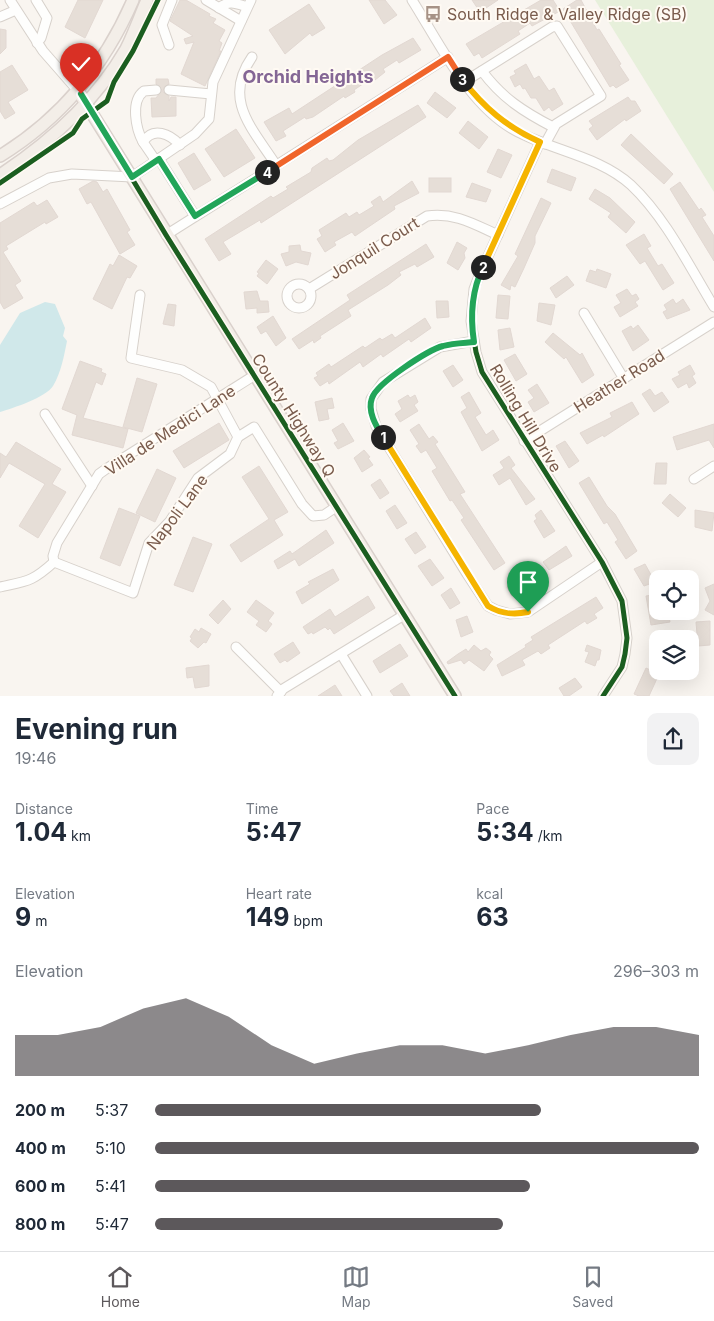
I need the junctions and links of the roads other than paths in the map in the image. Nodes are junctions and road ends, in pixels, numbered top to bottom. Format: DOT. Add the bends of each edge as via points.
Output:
graph roads {
  1 [pos="10,0"];
  2 [pos="36,0"];
  3 [pos="133,0"];
  4 [pos="147,0"];
  5 [pos="172,0"];
  6 [pos="206,0"];
  7 [pos="414,1"];
  8 [pos="249,4"];
  9 [pos="219,8"];
  10 [pos="16,10"];
  11 [pos="0,16"];
  12 [pos="241,21"];
  13 [pos="36,43"];
  14 [pos="169,45"];
  15 [pos="252,57"];
  16 [pos="448,57"];
  17 [pos="482,71"];
  18 [pos="464,82"];
  19 [pos="78,90"];
  20 [pos="156,90"];
  21 [pos="169,90"];
  22 [pos="211,94"];
  23 [pos="87,102"];
  24 [pos="553,127"];
  25 [pos="143,142"];
  26 [pos="543,143"];
  27 [pos="180,145"];
  28 [pos="0,156"];
  29 [pos="157,160"];
  30 [pos="276,165"];
  31 [pos="0,175"];
  32 [pos="132,177"];
  33 [pos="0,204"];
  34 [pos="195,216"];
  35 [pos="166,235"];
  36 [pos="498,235"];
  37 [pos="309,289"];
  38 [pos="140,294"];
  39 [pos="714,307"];
  40 [pos="584,313"];
  41 [pos="714,322"];
  42 [pos="474,342"];
  43 [pos="255,375"];
  44 [pos="624,378"];
  45 [pos="217,399"];
  46 [pos="45,414"];
  47 [pos="238,437"];
  48 [pos="524,441"];
  49 [pos="714,466"];
  50 [pos="694,479"];
  51 [pos="92,486"];
  52 [pos="336,507"];
  53 [pos="602,562"];
  54 [pos="57,563"];
  55 [pos="0,587"];
  56 [pos="404,615"];
  57 [pos="236,647"];
  58 [pos="341,654"];
  59 [pos="279,694"];
  60 [pos="366,696"];
  61 [pos="455,696"];
  62 [pos="603,696"];
  1 -- 10 [label="street"];
  2 -- 13 [label="street" via="47,18 41,38"];
  3 -- 19 [label="main road" via="120,30"];
  4 -- 23 [label="main road" via="125,50"];
  5 -- 14 [label="street" via="162,25"];
  6 -- 9 [label="street"];
  7 -- 16 [label="street"];
  8 -- 9 [label="street" via="226,2"];
  8 -- 12 [label="street"];
  9 -- 12 [label="street"];
  10 -- 11 [label="street"];
  10 -- 13 [label="street"];
  12 -- 22 [label="street" via="213,82"];
  13 -- 19 [label="street"];
  15 -- 30 [label="street" via="242,77 239,101"];
  16 -- 18 [label="street"];
  16 -- 30 [label="street"];
  17 -- 18 [label="street"];
  17 -- 24 [label="street" via="511,102"];
  17 -- 24 [label="street" via="557,26 601,96"];
  18 -- 26 [label="street" via="488,110 516,131"];
  19 -- 23 [label="main road, County Highway Q"];
  19 -- 28 [label="main road" via="34,133"];
  20 -- 25 [label="street" via="144,91 137,100 137,132"];
  21 -- 22 [label="street"];
  22 -- 27 [label="street" via="209,119"];
  23 -- 31 [label="main road" via="42,145"];
  23 -- 32 [label="main road, County Highway Q"];
  24 -- 26 [label="street, Rolling Hill Drive"];
  25 -- 27 [label="street" via="156,133 170,136"];
  25 -- 29 [label="street"];
  26 -- 36 [label="street, Rolling Hill Drive"];
  26 -- 39 [label="street" via="600,164 630,184 652,207"];
  27 -- 29 [label="street"];
  29 -- 32 [label="street"];
  29 -- 34 [label="street"];
  30 -- 34 [label="street"];
  32 -- 33 [label="street" via="72,174 48,178"];
  32 -- 35 [label="main road, County Highway Q"];
  34 -- 35 [label="street"];
  35 -- 43 [label="main road, County Highway Q"];
  36 -- 37 [label="street, Jonquil Court" via="461,218 440,214 427,216"];
  36 -- 42 [label="street, Rolling Hill Drive" via="474,289 471,321"];
  38 -- 45 [label="street" via="131,358 182,370 211,387"];
  40 -- 44 [label="street"];
  41 -- 44 [label="street, Heather Road"];
  42 -- 48 [label="street, Rolling Hill Drive" via="482,372"];
  42 -- 53 [label="street" via="440,347 383,382 371,399 376,426 488,606 510,614 528,612"];
  43 -- 45 [label="street, Villa de Medici Lane"];
  43 -- 52 [label="main road, County Highway Q"];
  44 -- 48 [label="street, Heather Road"];
  45 -- 47 [label="street"];
  45 -- 51 [label="street, Villa de Medici Lane" via="106,468"];
  46 -- 51 [label="street"];
  47 -- 52 [label="street" via="254,427 302,504 313,516 324,515"];
  47 -- 54 [label="street, Napoli Lane" via="230,454 198,478 170,521 149,543 132,593"];
  48 -- 53 [label="street, Rolling Hill Drive"];
  49 -- 50 [label="street"];
  51 -- 54 [label="street, Villa de Medici Lane" via="57,543 53,556"];
  52 -- 56 [label="main road, County Highway Q"];
  53 -- 62 [label="street, Rolling Hill Drive" via="622,601 627,638 622,667"];
  54 -- 55 [label="street" via="24,583"];
  56 -- 58 [label="street"];
  56 -- 61 [label="main road, County Highway Q"];
  57 -- 59 [label="street"];
  58 -- 59 [label="street"];
  58 -- 60 [label="street"];
}
